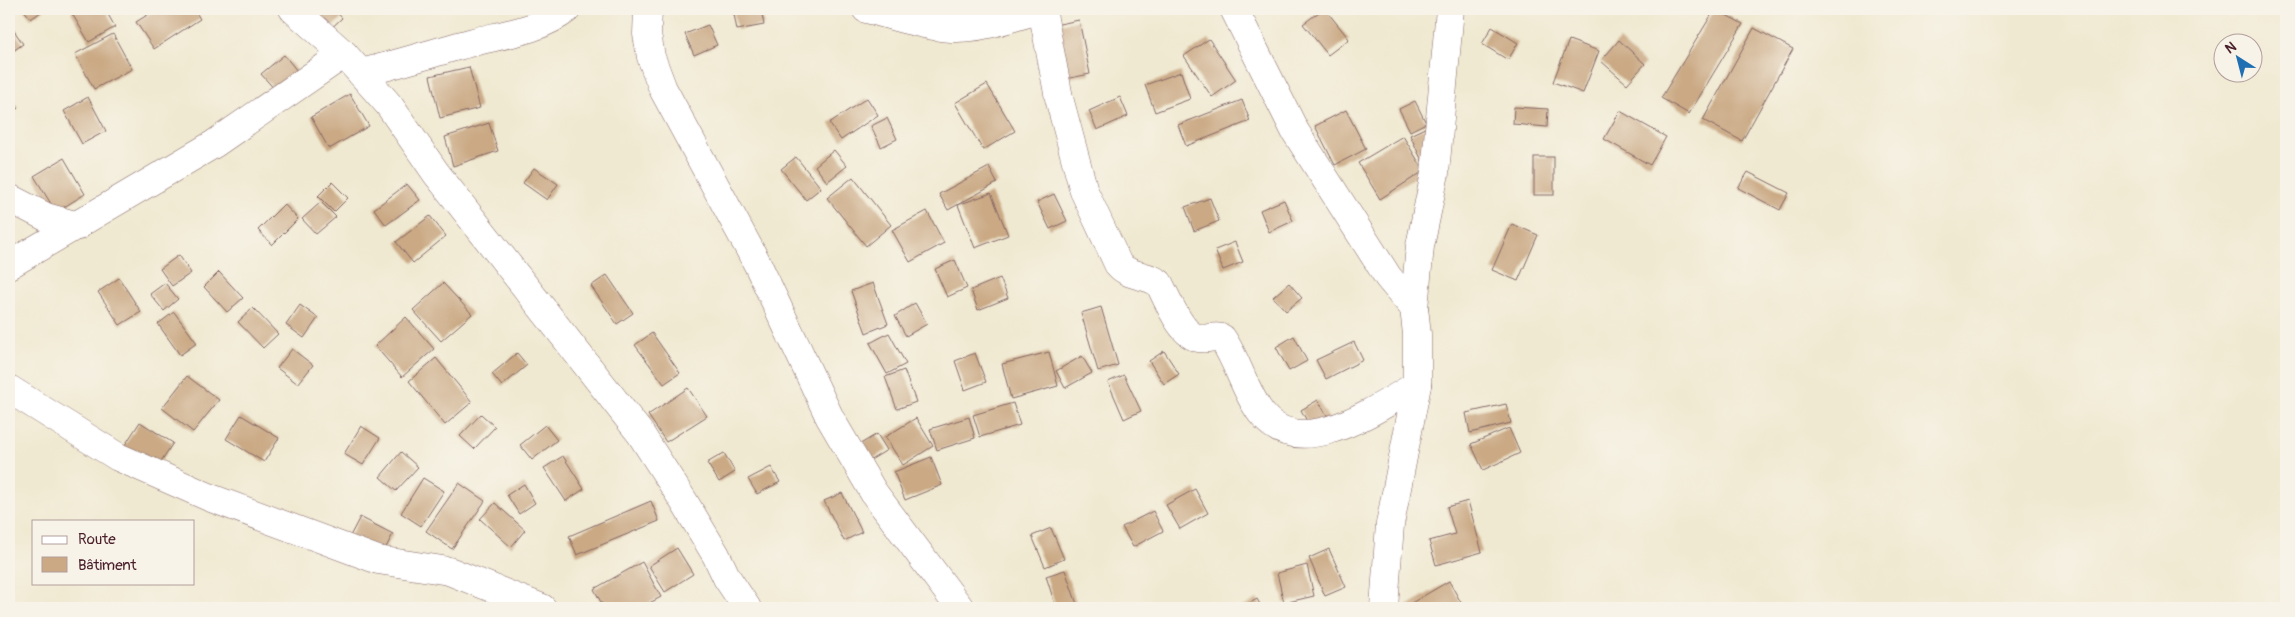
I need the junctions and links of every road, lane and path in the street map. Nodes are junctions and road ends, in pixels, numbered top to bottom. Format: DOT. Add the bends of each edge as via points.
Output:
graph roads {
  1 [pos="293,9"];
  2 [pos="567,9"];
  3 [pos="648,9"];
  4 [pos="866,9"];
  5 [pos="1043,9"];
  6 [pos="1234,9"];
  7 [pos="1450,9"];
  8 [pos="1011,13"];
  9 [pos="353,64"];
  10 [pos="9,198"];
  11 [pos="78,226"];
  12 [pos="9,265"];
  13 [pos="1414,308"];
  14 [pos="1417,385"];
  15 [pos="9,389"];
  16 [pos="542,608"];
  17 [pos="747,608"];
  18 [pos="960,608"];
  19 [pos="1384,608"];
  1 -- 9 [label="street"];
  2 -- 9 [label="street" via="553,20 502,36"];
  3 -- 18 [label="street" via="647,34 651,57 663,90 757,263 830,418 874,493"];
  4 -- 8 [label="street" via="953,28 972,27"];
  5 -- 8 [label="street"];
  5 -- 14 [label="street" via="1059,98 1084,191 1118,264 1124,270 1159,284 1183,327 1192,335 1222,338 1253,401 1272,425 1299,433 1328,432 1368,414"];
  6 -- 13 [label="street" via="1295,131 1388,277"];
  7 -- 13 [label="street" via="1435,173 1420,246"];
  9 -- 11 [label="street"];
  9 -- 17 [label="street" via="389,105 436,173 640,433"];
  10 -- 11 [label="street" via="46,217"];
  11 -- 12 [label="street"];
  13 -- 14 [label="street"];
  14 -- 19 [label="street" via="1390,524"];
  15 -- 16 [label="street" via="118,456 210,498 378,560 449,571"];
}
